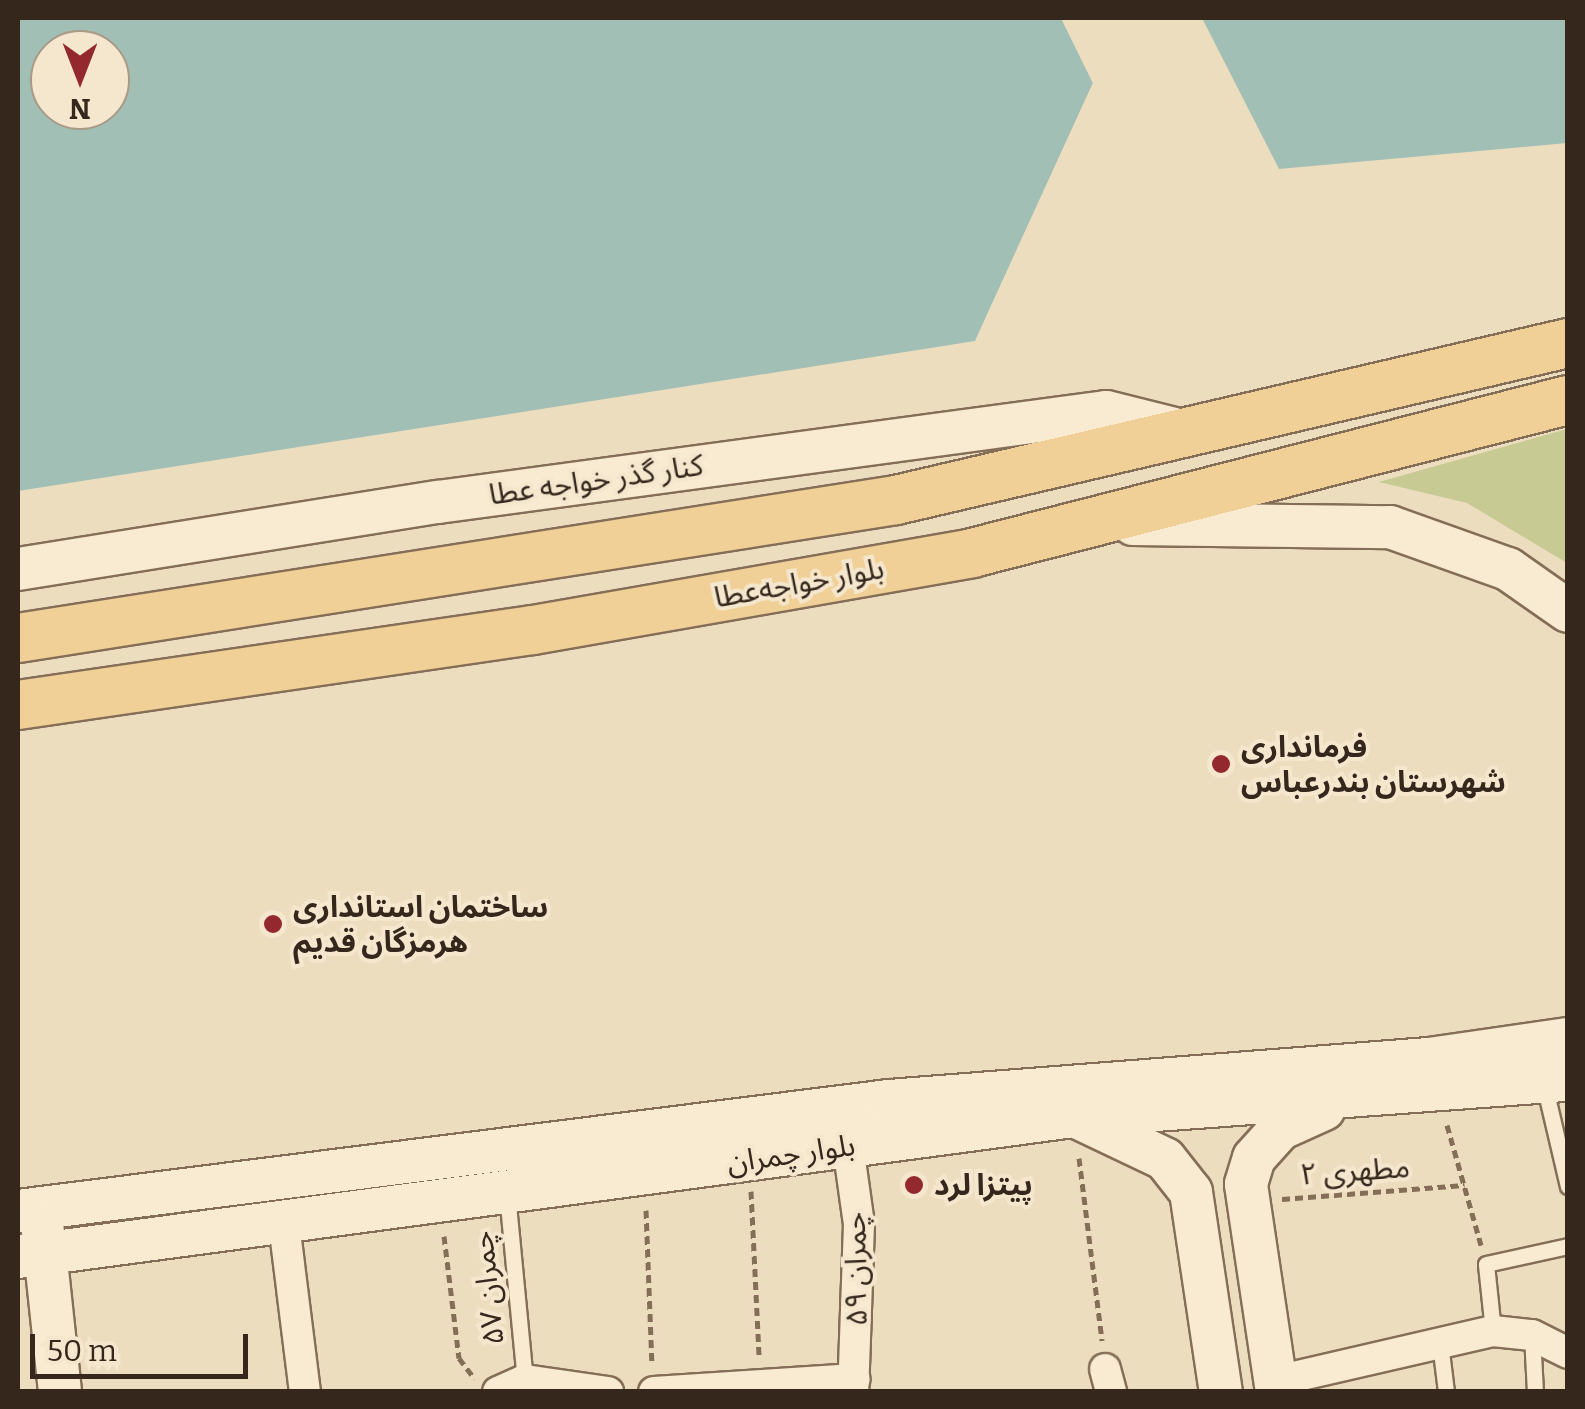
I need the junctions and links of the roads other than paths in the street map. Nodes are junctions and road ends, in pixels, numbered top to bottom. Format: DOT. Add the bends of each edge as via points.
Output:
graph roads {
  1 [pos="1568,342"];
  2 [pos="1568,400"];
  3 [pos="1174,429"];
  4 [pos="1072,526"];
  5 [pos="18,569"];
  6 [pos="1568,611"];
  7 [pos="18,638"];
  8 [pos="18,705"];
  9 [pos="1568,1039"];
  10 [pos="1556,1082"];
  11 [pos="1340,1102"];
  12 [pos="1074,1116"];
  13 [pos="848,1146"];
  14 [pos="1568,1186"];
  15 [pos="506,1190"];
  16 [pos="1191,1192"];
  17 [pos="1247,1193"];
  18 [pos="29,1209"];
  19 [pos="284,1224"];
  20 [pos="1568,1246"];
  21 [pos="31,1255"];
  22 [pos="1493,1331"];
  23 [pos="1532,1335"];
  24 [pos="1440,1343"];
  25 [pos="1568,1353"];
  26 [pos="653,1382"];
  27 [pos="854,1385"];
  28 [pos="512,1386"];
  29 [pos="1276,1386"];
  30 [pos="60,1392"];
  31 [pos="305,1392"];
  32 [pos="608,1392"];
  33 [pos="1221,1392"];
  34 [pos="1446,1392"];
  35 [pos="1535,1392"];
  1 -- 3 [label="main road"];
  2 -- 4 [label="main road, بلوار خواجه‌عطا"];
  3 -- 5 [label="main road, کنار گذر خواجه عطا" via="1106,412 1067,416"];
  3 -- 7 [label="main road" via="896,500"];
  4 -- 6 [label="main road" via="1390,527 1508,568"];
  4 -- 8 [label="main road, بلوار خواجه‌عطا" via="972,553 552,626"];
  9 -- 18 [label="main road, بلوار چمران" via="1429,1059 889,1101"];
  10 -- 11 [label="main road, بلوار چمران"];
  10 -- 14 [label="lane"];
  11 -- 12 [label="main road, بلوار چمران"];
  11 -- 17 [label="main road" via="1280,1129 1254,1158"];
  12 -- 13 [label="main road, بلوار چمران"];
  12 -- 16 [label="main road" via="1164,1160"];
  13 -- 15 [label="main road, بلوار چمران"];
  13 -- 27 [label="street, چمران ۵۹" via="859,1224"];
  15 -- 19 [label="main road, بلوار چمران"];
  15 -- 28 [label="lane, چمران ۵۷"];
  16 -- 17 [label="main road" via="1217,1182"];
  16 -- 33 [label="main road"];
  17 -- 29 [label="main road"];
  18 -- 21 [label="main road"];
  19 -- 21 [label="main road, بلوار چمران"];
  19 -- 31 [label="street"];
  20 -- 22 [label="lane" via="1486,1264"];
  21 -- 30 [label="main road"];
  22 -- 23 [label="street"];
  22 -- 24 [label="street"];
  23 -- 25 [label="street"];
  23 -- 35 [label="lane"];
  24 -- 29 [label="street"];
  24 -- 34 [label="lane"];
  26 -- 27 [label="street"];
  28 -- 32 [label="street"];
}
